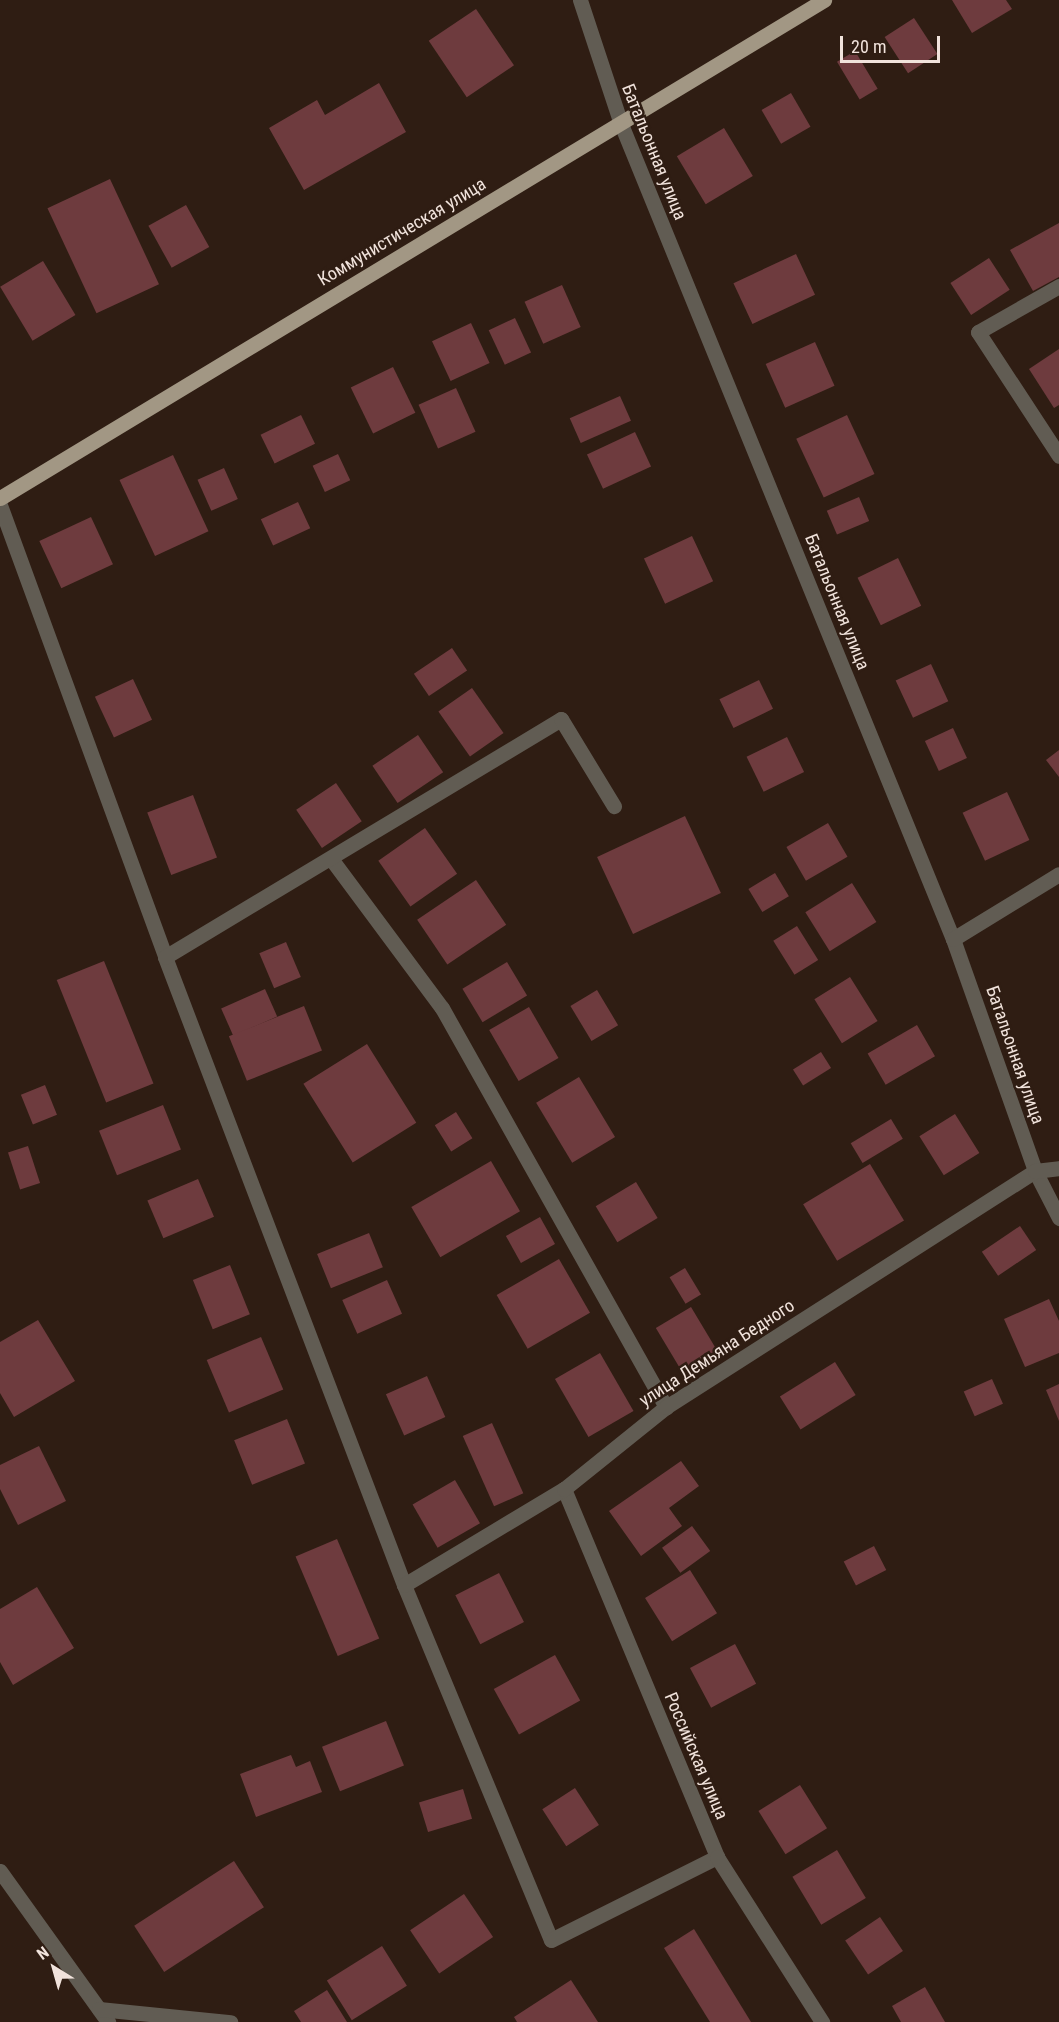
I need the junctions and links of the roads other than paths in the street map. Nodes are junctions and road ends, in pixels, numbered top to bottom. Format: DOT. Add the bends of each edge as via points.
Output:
graph roads {
  1 [pos="580,0"];
  2 [pos="824,0"];
  3 [pos="621,124"];
  4 [pos="1059,286"];
  5 [pos="1059,456"];
  6 [pos="0,498"];
  7 [pos="0,505"];
  8 [pos="614,806"];
  9 [pos="332,860"];
  10 [pos="1059,874"];
  11 [pos="953,939"];
  12 [pos="165,957"];
  13 [pos="1059,1168"];
  14 [pos="1035,1171"];
  15 [pos="1059,1218"];
  16 [pos="666,1407"];
  17 [pos="564,1489"];
  18 [pos="404,1585"];
  19 [pos="717,1857"];
  20 [pos="0,1871"];
  21 [pos="99,2009"];
  22 [pos="108,2022"];
  23 [pos="230,2022"];
  24 [pos="822,2022"];
  1 -- 3 [label="street, Батальонная улица"];
  2 -- 3 [label="main road, Коммунистическая улица"];
  3 -- 6 [label="main road, Коммунистическая улица"];
  3 -- 11 [label="street, Батальонная улица"];
  4 -- 5 [label="street" via="978,332"];
  7 -- 12 [label="street"];
  8 -- 9 [label="street" via="561,719"];
  9 -- 12 [label="street"];
  9 -- 16 [label="street" via="442,1008"];
  10 -- 11 [label="street"];
  11 -- 14 [label="street, Батальонная улица"];
  12 -- 18 [label="street"];
  13 -- 14 [label="street, улица Демьяна Бедного"];
  14 -- 15 [label="street, Батальонная улица"];
  14 -- 16 [label="street, улица Демьяна Бедного"];
  16 -- 17 [label="street, улица Демьяна Бедного"];
  17 -- 18 [label="street, улица Демьяна Бедного"];
  17 -- 19 [label="street, Российская улица"];
  18 -- 19 [label="street" via="551,1940"];
  19 -- 24 [label="street, Российская улица"];
  20 -- 21 [label="street"];
  21 -- 22 [label="street"];
  21 -- 23 [label="street"];
}
